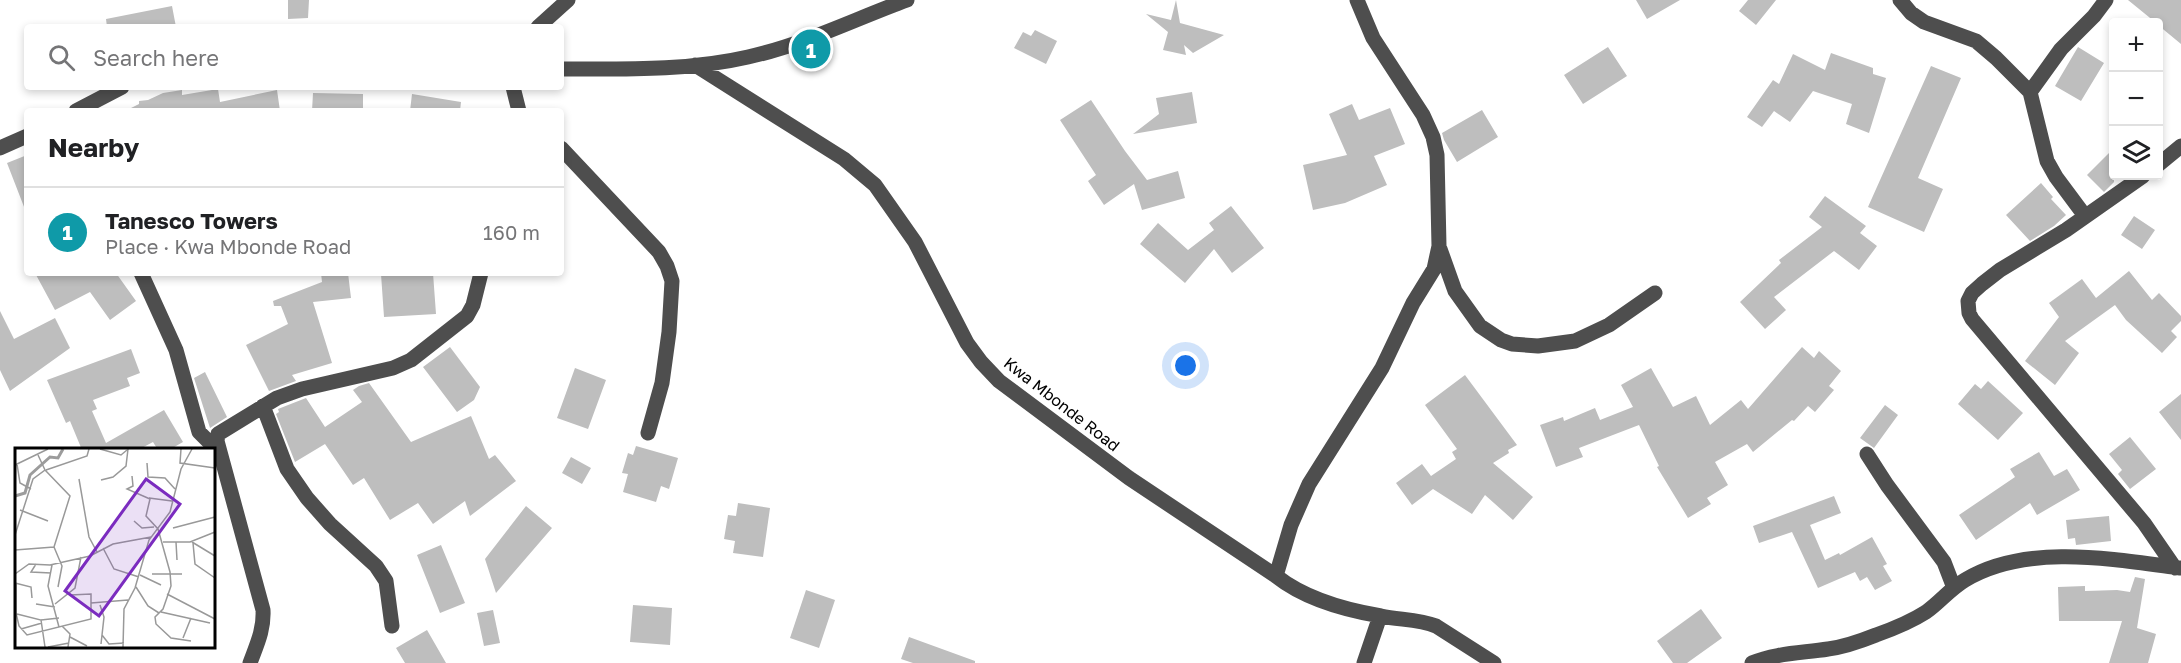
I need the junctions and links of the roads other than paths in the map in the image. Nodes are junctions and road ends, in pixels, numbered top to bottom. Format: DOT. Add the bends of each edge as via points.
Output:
graph roads {
  1 [pos="568,0"];
  2 [pos="908,0"];
  3 [pos="1357,0"];
  4 [pos="1900,0"];
  5 [pos="2106,0"];
  6 [pos="541,24"];
  7 [pos="695,65"];
  8 [pos="564,69"];
  9 [pos="116,90"];
  10 [pos="514,90"];
  11 [pos="2030,92"];
  12 [pos="82,108"];
  13 [pos="518,108"];
  14 [pos="24,137"];
  15 [pos="2181,146"];
  16 [pos="0,148"];
  17 [pos="564,151"];
  18 [pos="2163,161"];
  19 [pos="2137,180"];
  20 [pos="2085,216"];
  21 [pos="1439,246"];
  22 [pos="142,276"];
  23 [pos="480,276"];
  24 [pos="1655,293"];
  25 [pos="262,405"];
  26 [pos="648,433"];
  27 [pos="220,453"];
  28 [pos="1867,454"];
  29 [pos="2178,568"];
  30 [pos="1276,576"];
  31 [pos="1954,588"];
  32 [pos="1380,616"];
  33 [pos="392,626"];
  34 [pos="250,663"];
  35 [pos="1364,663"];
  36 [pos="1494,663"];
  37 [pos="1752,663"];
  1 -- 6 [label="street"];
  2 -- 7 [label="street" via="779,49"];
  3 -- 21 [label="street" via="1373,38 1433,137 1437,155"];
  4 -- 11 [label="street" via="1924,22 1976,41"];
  5 -- 11 [label="street" via="2061,49"];
  7 -- 8 [label="street"];
  7 -- 30 [label="street, Kwa Mbonde Road" via="844,159 875,185 920,250 967,343 999,381 1129,478"];
  9 -- 12 [label="street"];
  10 -- 13 [label="street"];
  11 -- 20 [label="street" via="2047,161"];
  14 -- 16 [label="street"];
  15 -- 18 [label="street"];
  17 -- 26 [label="street" via="659,252 672,281 663,373"];
  19 -- 20 [label="street"];
  20 -- 29 [label="street" via="1982,284 1972,293 1969,313"];
  21 -- 24 [label="street" via="1455,291 1480,326 1512,344 1538,346 1575,341 1609,325"];
  21 -- 30 [label="street" via="1434,269 1382,368 1309,483"];
  22 -- 27 [label="street" via="176,350 199,432"];
  23 -- 25 [label="street" via="467,316 411,360 393,368 302,389"];
  25 -- 27 [label="street" via="220,431"];
  25 -- 33 [label="street" via="287,469 307,498 386,581"];
  27 -- 34 [label="street" via="263,610 261,638"];
  28 -- 31 [label="street" via="1944,562"];
  29 -- 31 [label="street" via="2121,559 2044,556 1983,571"];
  30 -- 32 [label="street, Kwa Mbonde Road" via="1329,604"];
  31 -- 37 [label="street" via="1926,612 1880,634 1831,649"];
  32 -- 35 [label="street"];
  32 -- 36 [label="street, Kwa Mbonde Road" via="1427,622"];
}
